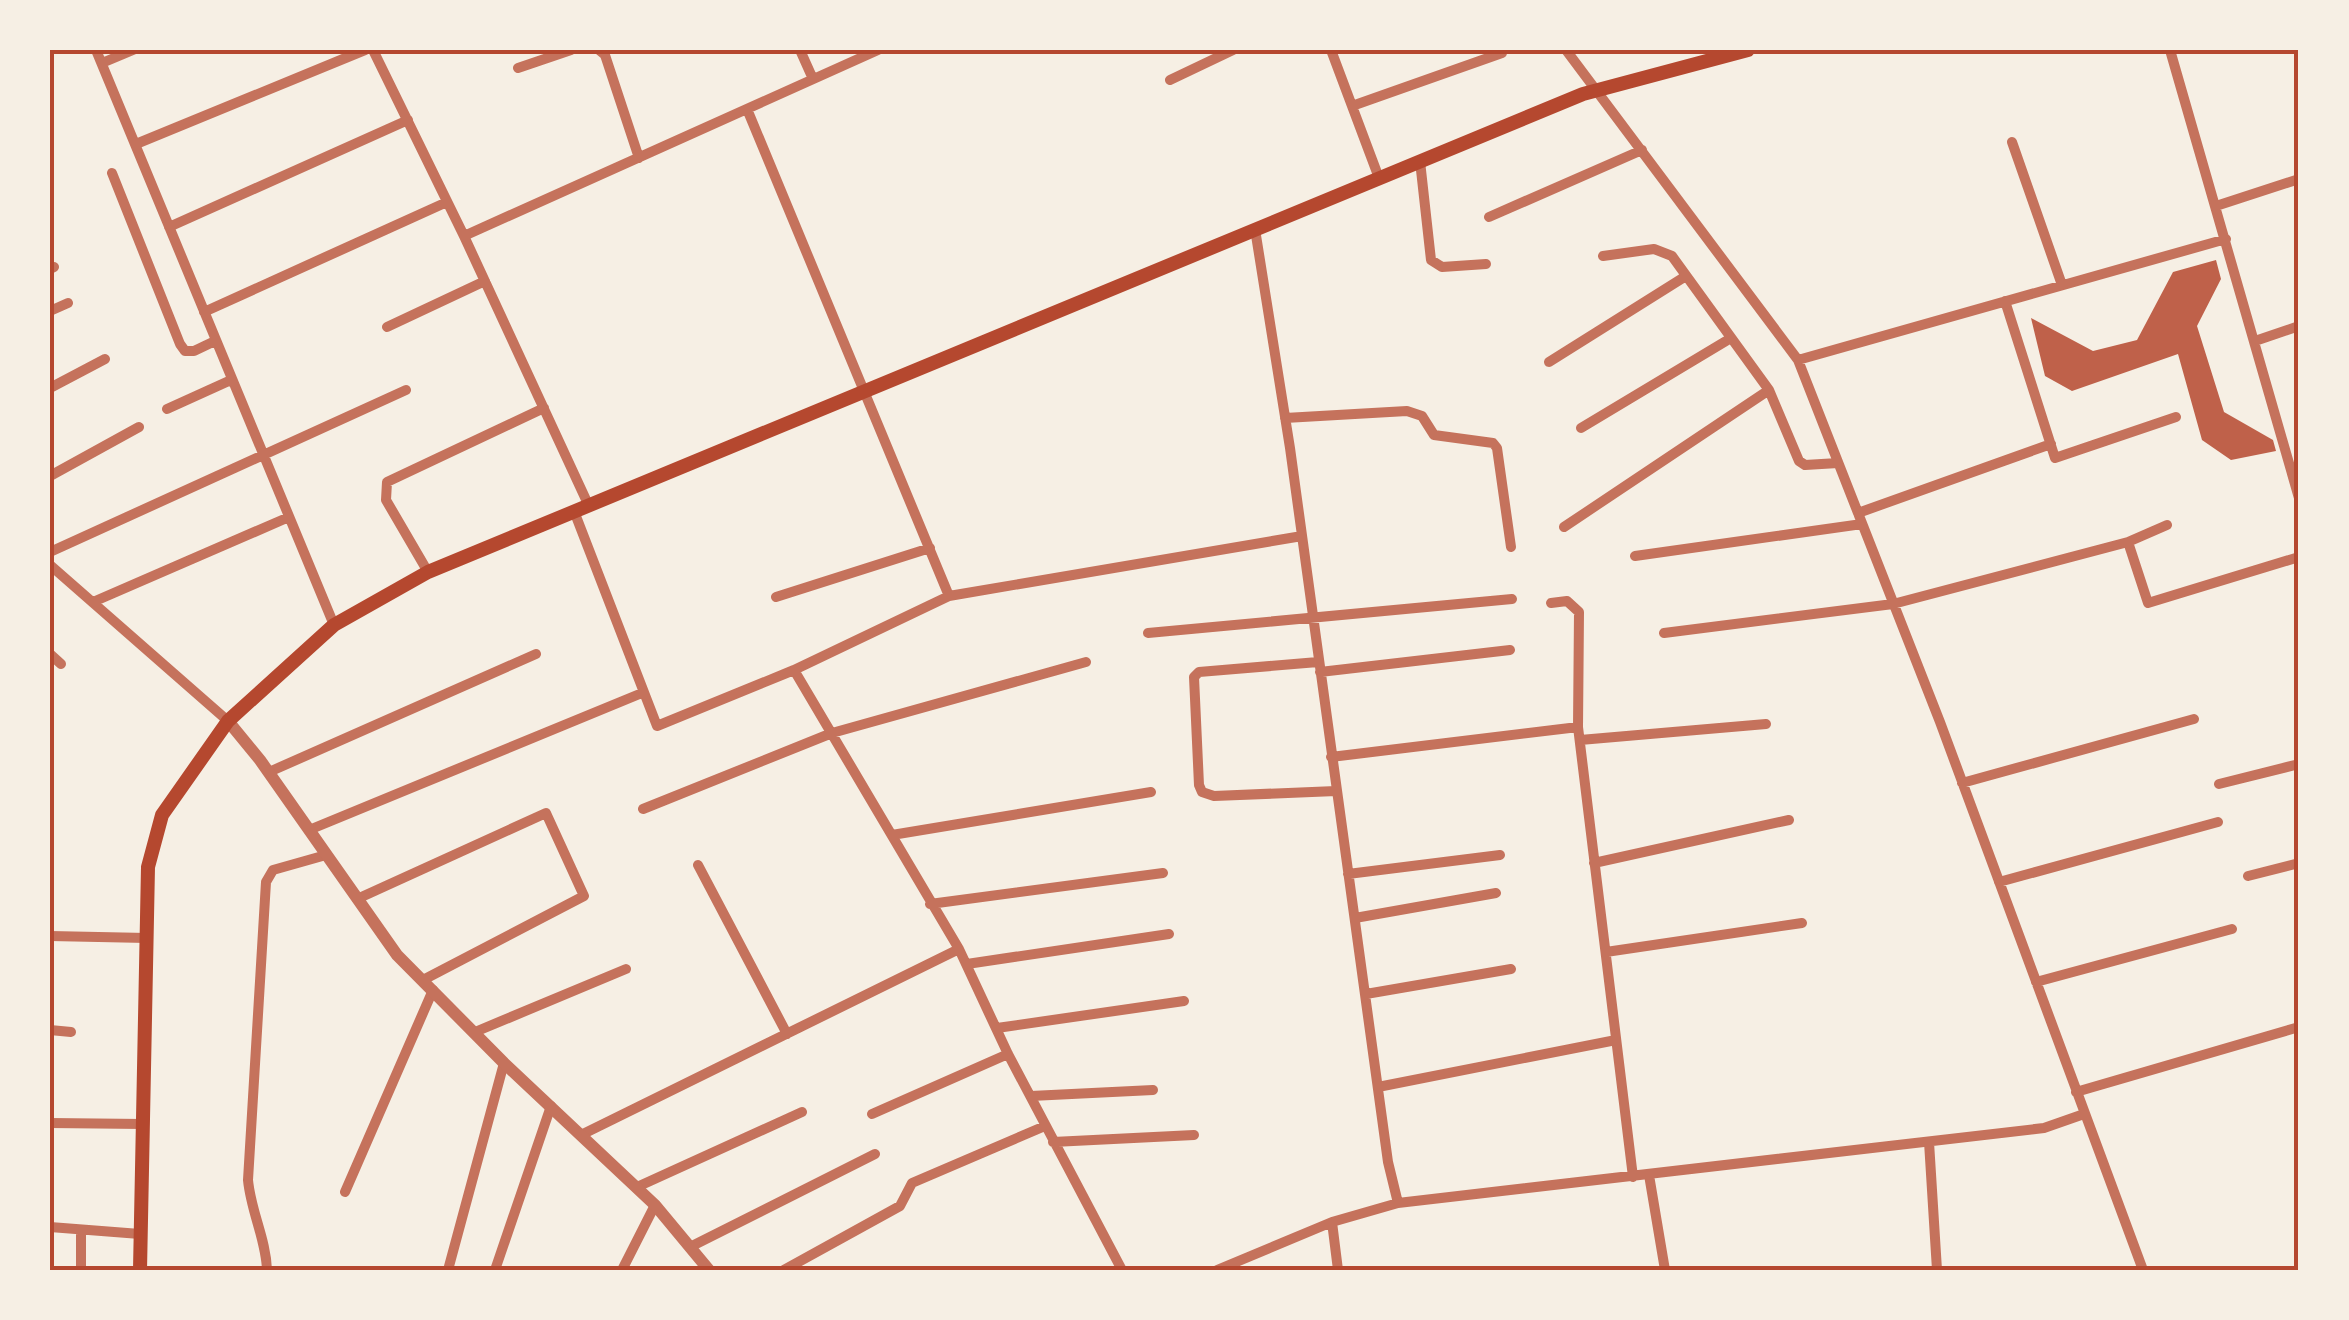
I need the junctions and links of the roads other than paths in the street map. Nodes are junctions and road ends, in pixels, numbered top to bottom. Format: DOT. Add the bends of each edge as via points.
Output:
graph roads {
  1 [pos="96,50"];
  2 [pos="133,50"];
  3 [pos="365,50"];
  4 [pos="373,50"];
  5 [pos="572,50"];
  6 [pos="599,50"];
  7 [pos="800,50"];
  8 [pos="878,50"];
  9 [pos="1233,50"];
  10 [pos="1331,50"];
  11 [pos="1566,50"];
  12 [pos="1748,50"];
  13 [pos="2170,50"];
  14 [pos="1502,53"];
  15 [pos="102,63"];
  16 [pos="518,68"];
  17 [pos="813,79"];
  18 [pos="1170,80"];
  19 [pos="1598,90"];
  20 [pos="1352,106"];
  21 [pos="747,109"];
  22 [pos="408,120"];
  23 [pos="2012,142"];
  24 [pos="136,144"];
  25 [pos="1642,150"];
  26 [pos="639,158"];
  27 [pos="1420,162"];
  28 [pos="112,173"];
  29 [pos="1379,178"];
  30 [pos="2299,179"];
  31 [pos="448,202"];
  32 [pos="2216,206"];
  33 [pos="1489,217"];
  34 [pos="169,227"];
  35 [pos="1255,230"];
  36 [pos="464,236"];
  37 [pos="2226,239"];
  38 [pos="1603,256"];
  39 [pos="1486,264"];
  40 [pos="1686,276"];
  41 [pos="485,281"];
  42 [pos="2062,285"];
  43 [pos="2006,301"];
  44 [pos="68,303"];
  45 [pos="50,312"];
  46 [pos="204,312"];
  47 [pos="2299,326"];
  48 [pos="387,327"];
  49 [pos="1732,338"];
  50 [pos="2255,341"];
  51 [pos="215,342"];
  52 [pos="105,359"];
  53 [pos="1798,360"];
  54 [pos="1550,362"];
  55 [pos="231,380"];
  56 [pos="50,388"];
  57 [pos="406,390"];
  58 [pos="866,390"];
  59 [pos="1770,390"];
  60 [pos="544,408"];
  61 [pos="167,409"];
  62 [pos="2176,417"];
  63 [pos="1285,418"];
  64 [pos="139,427"];
  65 [pos="1581,428"];
  66 [pos="2051,444"];
  67 [pos="262,454"];
  68 [pos="1838,463"];
  69 [pos="50,476"];
  70 [pos="2299,498"];
  71 [pos="581,508"];
  72 [pos="289,517"];
  73 [pos="1860,518"];
  74 [pos="2167,525"];
  75 [pos="1564,527"];
  76 [pos="1302,536"];
  77 [pos="2128,542"];
  78 [pos="1511,547"];
  79 [pos="930,548"];
  80 [pos="50,552"];
  81 [pos="1635,556"];
  82 [pos="2299,557"];
  83 [pos="50,565"];
  84 [pos="428,572"];
  85 [pos="950,596"];
  86 [pos="776,597"];
  87 [pos="1512,599"];
  88 [pos="93,602"];
  89 [pos="1550,604"];
  90 [pos="1893,604"];
  91 [pos="1313,619"];
  92 [pos="334,625"];
  93 [pos="1148,633"];
  94 [pos="1664,633"];
  95 [pos="1510,650"];
  96 [pos="50,654"];
  97 [pos="536,654"];
  98 [pos="1086,662"];
  99 [pos="61,664"];
  100 [pos="1319,667"];
  101 [pos="794,670"];
  102 [pos="642,693"];
  103 [pos="2194,719"];
  104 [pos="228,721"];
  105 [pos="1766,724"];
  106 [pos="1578,727"];
  107 [pos="832,733"];
  108 [pos="1580,740"];
  109 [pos="1330,757"];
  110 [pos="2299,764"];
  111 [pos="268,772"];
  112 [pos="1962,783"];
  113 [pos="2219,784"];
  114 [pos="1336,791"];
  115 [pos="1152,792"];
  116 [pos="643,809"];
  117 [pos="1789,820"];
  118 [pos="2218,822"];
  119 [pos="309,830"];
  120 [pos="892,835"];
  121 [pos="326,854"];
  122 [pos="1500,855"];
  123 [pos="1594,862"];
  124 [pos="2299,863"];
  125 [pos="698,865"];
  126 [pos="1163,873"];
  127 [pos="1348,874"];
  128 [pos="2248,876"];
  129 [pos="1998,882"];
  130 [pos="1496,893"];
  131 [pos="357,899"];
  132 [pos="930,904"];
  133 [pos="1355,918"];
  134 [pos="1802,924"];
  135 [pos="2232,929"];
  136 [pos="1169,934"];
  137 [pos="50,936"];
  138 [pos="146,938"];
  139 [pos="960,950"];
  140 [pos="1606,952"];
  141 [pos="967,964"];
  142 [pos="626,969"];
  143 [pos="1511,969"];
  144 [pos="2036,982"];
  145 [pos="428,985"];
  146 [pos="1366,994"];
  147 [pos="1184,1001"];
  148 [pos="2299,1027"];
  149 [pos="997,1028"];
  150 [pos="50,1030"];
  151 [pos="71,1032"];
  152 [pos="475,1032"];
  153 [pos="787,1034"];
  154 [pos="1616,1040"];
  155 [pos="1008,1054"];
  156 [pos="504,1064"];
  157 [pos="1378,1087"];
  158 [pos="1154,1090"];
  159 [pos="2076,1092"];
  160 [pos="1031,1096"];
  161 [pos="551,1106"];
  162 [pos="802,1112"];
  163 [pos="872,1114"];
  164 [pos="2084,1114"];
  165 [pos="50,1123"];
  166 [pos="143,1124"];
  167 [pos="1045,1126"];
  168 [pos="582,1134"];
  169 [pos="1194,1135"];
  170 [pos="1053,1142"];
  171 [pos="1930,1142"];
  172 [pos="876,1154"];
  173 [pos="1649,1175"];
  174 [pos="1633,1177"];
  175 [pos="637,1187"];
  176 [pos="344,1192"];
  177 [pos="1398,1203"];
  178 [pos="655,1205"];
  179 [pos="1332,1222"];
  180 [pos="50,1227"];
  181 [pos="81,1230"];
  182 [pos="140,1234"];
  183 [pos="690,1247"];
  184 [pos="81,1270"];
  185 [pos="140,1270"];
  186 [pos="267,1270"];
  187 [pos="448,1270"];
  188 [pos="495,1270"];
  189 [pos="622,1270"];
  190 [pos="709,1270"];
  191 [pos="784,1270"];
  192 [pos="1122,1270"];
  193 [pos="1217,1270"];
  194 [pos="1338,1270"];
  195 [pos="1665,1270"];
  196 [pos="1936,1270"];
  197 [pos="2143,1270"];
  1 -- 15 [label="street"];
  2 -- 15 [label="street"];
  3 -- 24 [label="street"];
  4 -- 22 [label="street"];
  5 -- 16 [label="street"];
  6 -- 26 [label="street"];
  7 -- 17 [label="street"];
  8 -- 17 [label="street"];
  9 -- 18 [label="street"];
  10 -- 20 [label="street"];
  11 -- 19 [label="street"];
  12 -- 19 [label="main road"];
  13 -- 32 [label="street"];
  14 -- 20 [label="street"];
  15 -- 24 [label="street"];
  17 -- 21 [label="street"];
  19 -- 25 [label="street"];
  19 -- 27 [label="main road"];
  20 -- 29 [label="street"];
  21 -- 26 [label="street"];
  21 -- 58 [label="street"];
  22 -- 31 [label="street"];
  22 -- 34 [label="street"];
  23 -- 42 [label="street"];
  24 -- 34 [label="street"];
  25 -- 33 [label="street"];
  25 -- 53 [label="street"];
  26 -- 36 [label="street"];
  27 -- 29 [label="main road"];
  27 -- 39 [label="street" via="1430,260 1442,267"];
  28 -- 51 [label="street" via="180,344 194,351"];
  29 -- 35 [label="main road"];
  30 -- 32 [label="street"];
  31 -- 36 [label="street"];
  31 -- 46 [label="street"];
  32 -- 37 [label="street"];
  34 -- 46 [label="street"];
  35 -- 58 [label="main road"];
  35 -- 63 [label="street"];
  36 -- 41 [label="street"];
  37 -- 42 [label="street"];
  37 -- 50 [label="street"];
  38 -- 40 [label="street" via="1666,252"];
  40 -- 49 [label="street"];
  40 -- 54 [label="street"];
  41 -- 48 [label="street"];
  41 -- 60 [label="street"];
  42 -- 43 [label="street"];
  43 -- 53 [label="street"];
  43 -- 66 [label="street"];
  44 -- 45 [label="street"];
  46 -- 51 [label="street"];
  47 -- 50 [label="street"];
  49 -- 59 [label="street"];
  49 -- 65 [label="street"];
  50 -- 70 [label="street"];
  51 -- 55 [label="street"];
  52 -- 56 [label="street"];
  53 -- 68 [label="street"];
  55 -- 61 [label="street"];
  55 -- 67 [label="street"];
  57 -- 67 [label="street"];
  58 -- 71 [label="main road"];
  58 -- 79 [label="street"];
  59 -- 68 [label="street" via="1800,461"];
  59 -- 75 [label="street"];
  60 -- 71 [label="street"];
  60 -- 84 [label="street" via="387,482 386,500"];
  62 -- 66 [label="street" via="2056,458"];
  63 -- 76 [label="street"];
  63 -- 78 [label="street" via="1407,411 1422,416 1434,435 1493,443"];
  64 -- 69 [label="street"];
  66 -- 73 [label="street"];
  67 -- 72 [label="street"];
  67 -- 80 [label="street"];
  68 -- 73 [label="street"];
  71 -- 84 [label="main road"];
  71 -- 102 [label="street"];
  72 -- 88 [label="street"];
  72 -- 92 [label="street"];
  73 -- 81 [label="street"];
  73 -- 90 [label="street"];
  74 -- 77 [label="street"];
  76 -- 85 [label="street"];
  76 -- 91 [label="street"];
  77 -- 82 [label="street" via="2148,603"];
  77 -- 90 [label="street"];
  79 -- 85 [label="street"];
  79 -- 86 [label="street"];
  83 -- 88 [label="street"];
  84 -- 92 [label="main road"];
  85 -- 101 [label="street"];
  87 -- 91 [label="street"];
  88 -- 104 [label="street"];
  89 -- 106 [label="street" via="1567,601 1579,612"];
  90 -- 94 [label="street"];
  90 -- 112 [label="street"];
  91 -- 93 [label="street"];
  91 -- 100 [label="street"];
  92 -- 104 [label="main road"];
  95 -- 100 [label="street"];
  96 -- 99 [label="street"];
  97 -- 111 [label="street"];
  98 -- 107 [label="street"];
  100 -- 109 [label="street"];
  100 -- 114 [label="street" via="1199,672 1199,785 1214,796"];
  101 -- 102 [label="street" via="657,726"];
  101 -- 107 [label="street"];
  102 -- 119 [label="street"];
  103 -- 112 [label="street"];
  104 -- 111 [label="street"];
  104 -- 138 [label="main road" via="162,815 148,868"];
  105 -- 108 [label="street"];
  106 -- 108 [label="street"];
  106 -- 109 [label="street"];
  107 -- 116 [label="street"];
  107 -- 120 [label="street"];
  108 -- 123 [label="street"];
  109 -- 114 [label="street"];
  110 -- 113 [label="street"];
  111 -- 119 [label="street"];
  112 -- 129 [label="street"];
  114 -- 127 [label="street"];
  115 -- 120 [label="street"];
  117 -- 123 [label="street"];
  118 -- 129 [label="street"];
  119 -- 121 [label="street"];
  120 -- 132 [label="street"];
  121 -- 131 [label="street"];
  121 -- 186 [label="street" via="273,870 266,882 248,1180"];
  122 -- 127 [label="street"];
  123 -- 140 [label="street"];
  124 -- 128 [label="street"];
  125 -- 153 [label="street"];
  126 -- 132 [label="street"];
  127 -- 133 [label="street"];
  129 -- 144 [label="street"];
  130 -- 133 [label="street"];
  131 -- 145 [label="street"];
  131 -- 145 [label="street" via="546,813 584,896"];
  132 -- 139 [label="street"];
  133 -- 146 [label="street"];
  134 -- 140 [label="street"];
  135 -- 144 [label="street"];
  136 -- 141 [label="street"];
  137 -- 138 [label="street"];
  138 -- 166 [label="main road"];
  139 -- 141 [label="street"];
  139 -- 153 [label="street"];
  140 -- 154 [label="street"];
  141 -- 149 [label="street"];
  142 -- 152 [label="street"];
  143 -- 146 [label="street"];
  144 -- 159 [label="street"];
  145 -- 152 [label="street"];
  145 -- 176 [label="street"];
  146 -- 157 [label="street"];
  147 -- 149 [label="street"];
  148 -- 159 [label="street"];
  149 -- 155 [label="street"];
  150 -- 151 [label="street"];
  152 -- 156 [label="street"];
  153 -- 168 [label="street"];
  154 -- 157 [label="street"];
  154 -- 174 [label="street"];
  155 -- 160 [label="street"];
  155 -- 163 [label="street"];
  156 -- 161 [label="street"];
  156 -- 187 [label="street"];
  157 -- 177 [label="street"];
  158 -- 160 [label="street"];
  159 -- 164 [label="street"];
  160 -- 167 [label="street"];
  161 -- 168 [label="street"];
  161 -- 188 [label="street"];
  162 -- 175 [label="street"];
  164 -- 171 [label="street" via="2044,1128"];
  164 -- 197 [label="street"];
  165 -- 166 [label="street"];
  166 -- 182 [label="main road"];
  167 -- 170 [label="street"];
  167 -- 191 [label="street" via="912,1183 900,1206"];
  168 -- 175 [label="street"];
  169 -- 170 [label="street"];
  170 -- 192 [label="street"];
  171 -- 173 [label="street"];
  171 -- 196 [label="street"];
  172 -- 183 [label="street"];
  173 -- 174 [label="street"];
  173 -- 195 [label="street"];
  174 -- 177 [label="street"];
  175 -- 178 [label="street"];
  177 -- 179 [label="street"];
  178 -- 183 [label="street"];
  178 -- 189 [label="street"];
  179 -- 193 [label="street"];
  179 -- 194 [label="street"];
  180 -- 181 [label="street"];
  181 -- 182 [label="street"];
  181 -- 184 [label="street"];
  182 -- 185 [label="main road"];
  183 -- 190 [label="street"];
}
